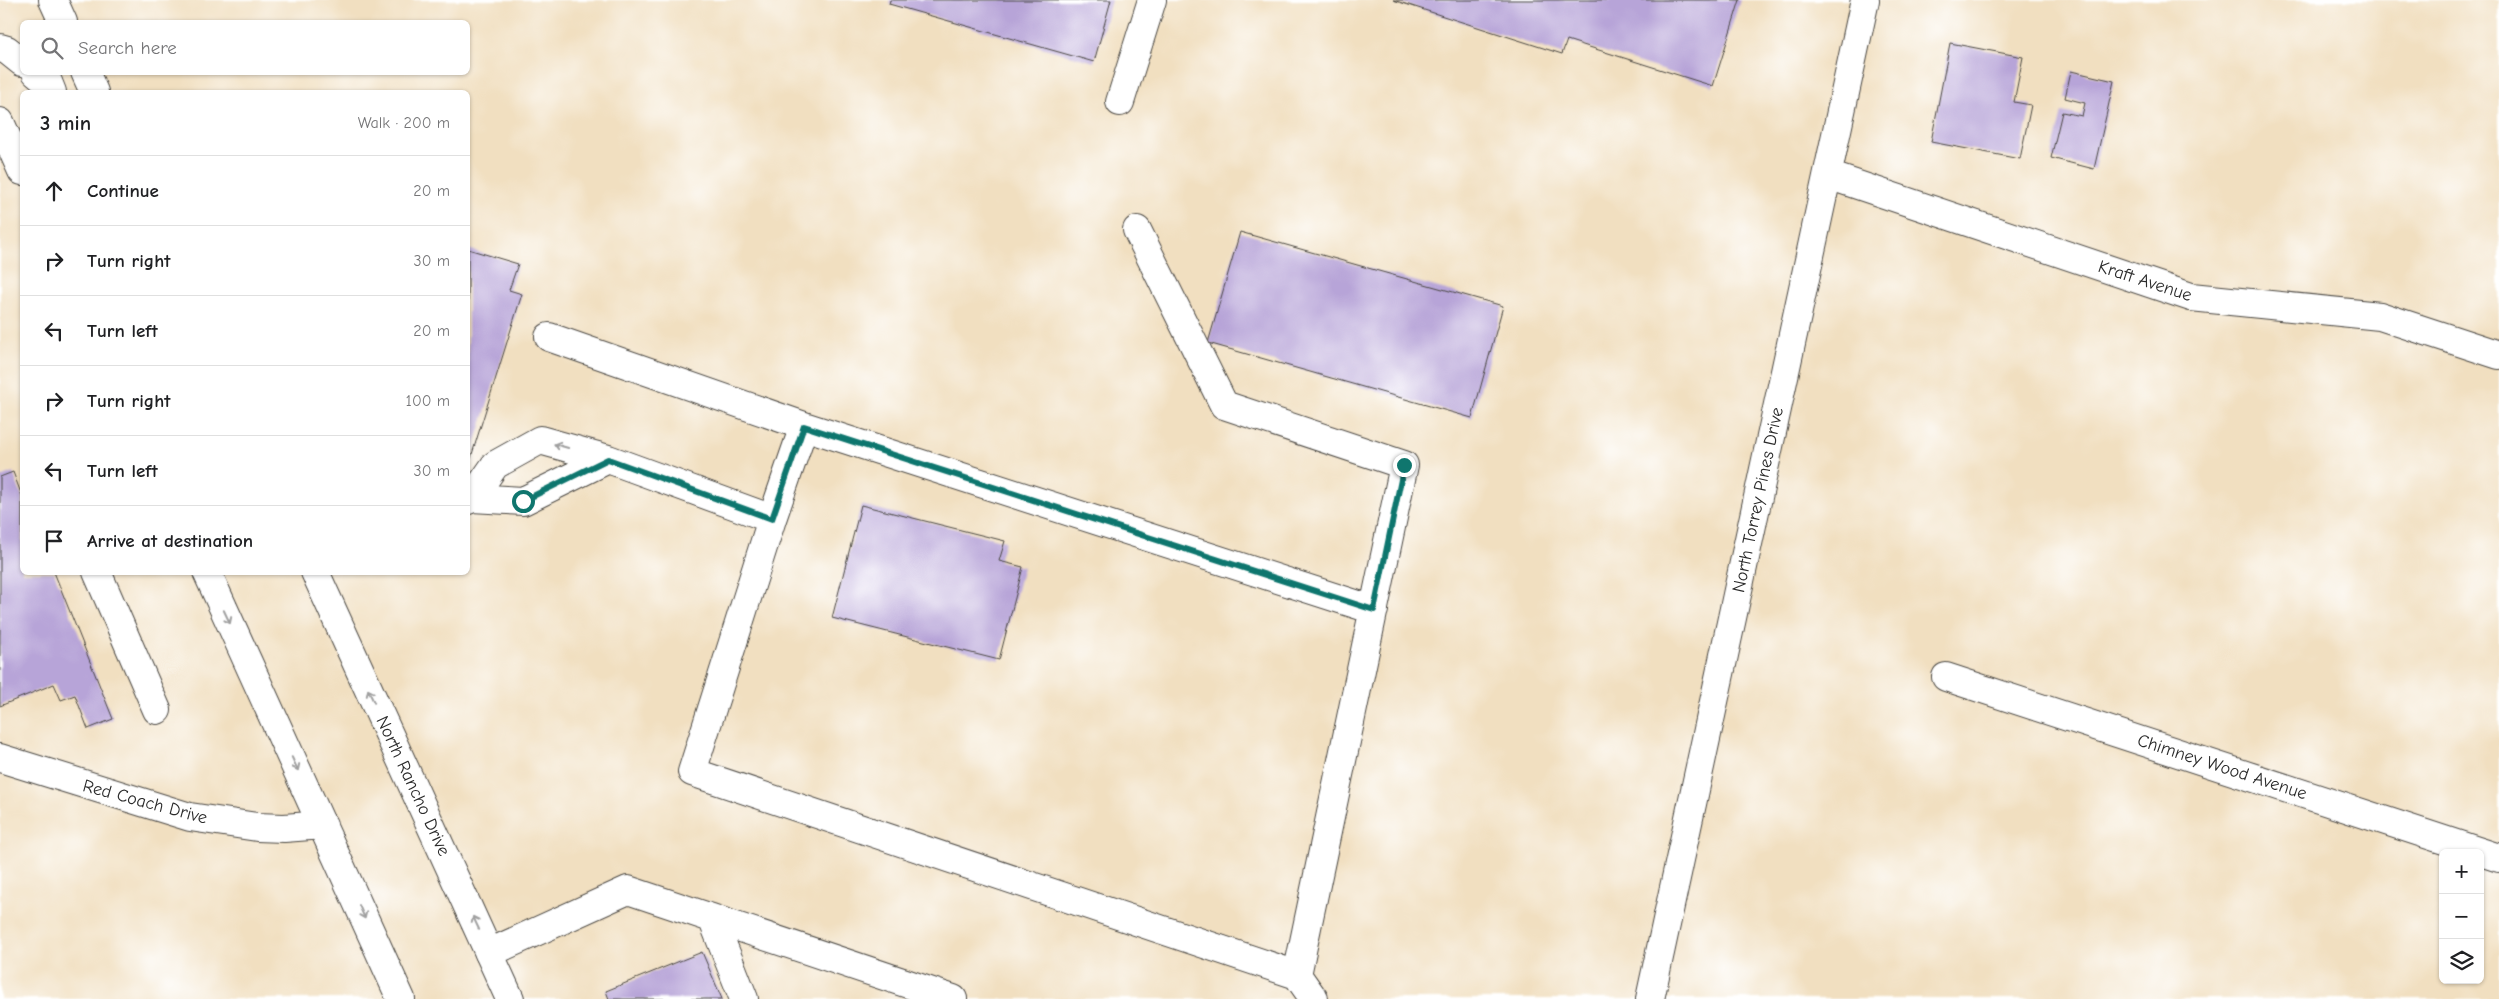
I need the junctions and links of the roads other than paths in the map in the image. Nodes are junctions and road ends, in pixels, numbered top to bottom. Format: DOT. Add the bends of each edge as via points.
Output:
graph roads {
  1 [pos="52,0"];
  2 [pos="1152,0"];
  3 [pos="1865,0"];
  4 [pos="62,20"];
  5 [pos="0,48"];
  6 [pos="20,60"];
  7 [pos="40,75"];
  8 [pos="86,75"];
  9 [pos="51,90"];
  10 [pos="93,90"];
  11 [pos="1120,102"];
  12 [pos="0,122"];
  13 [pos="20,167"];
  14 [pos="1828,175"];
  15 [pos="1136,230"];
  16 [pos="550,338"];
  17 [pos="2499,355"];
  18 [pos="804,426"];
  19 [pos="608,459"];
  20 [pos="470,499"];
  21 [pos="772,519"];
  22 [pos="98,575"];
  23 [pos="208,575"];
  24 [pos="316,575"];
  25 [pos="1374,610"];
  26 [pos="1946,677"];
  27 [pos="158,710"];
  28 [pos="0,758"];
  29 [pos="323,825"];
  30 [pos="2499,858"];
  31 [pos="712,918"];
  32 [pos="489,953"];
  33 [pos="1297,974"];
  34 [pos="401,999"];
  35 [pos="510,999"];
  36 [pos="744,999"];
  37 [pos="953,999"];
  38 [pos="1314,999"];
  39 [pos="1650,999"];
  1 -- 4 [label="street"];
  2 -- 11 [label="street"];
  3 -- 14 [label="street, North Torrey Pines Drive"];
  5 -- 6 [label="street"];
  7 -- 9 [label="street"];
  8 -- 10 [label="street"];
  12 -- 13 [label="street"];
  14 -- 17 [label="street, Kraft Avenue" via="2191,297 2380,316"];
  14 -- 39 [label="street, North Torrey Pines Drive"];
  15 -- 25 [label="street" via="1224,405 1404,465"];
  16 -- 18 [label="street"];
  18 -- 21 [label="street"];
  18 -- 25 [label="street"];
  19 -- 20 [label="street" via="523,501"];
  19 -- 20 [label="street, one-way" via="540,440 495,465"];
  19 -- 21 [label="street"];
  21 -- 33 [label="street" via="692,772"];
  22 -- 27 [label="street"];
  23 -- 29 [label="street, one-way"];
  32 -- 24 [label="street, North Rancho Drive, one-way"];
  25 -- 33 [label="street"];
  26 -- 30 [label="street, Chimney Wood Avenue"];
  28 -- 29 [label="street, Red Coach Drive" via="190,817 257,827"];
  29 -- 34 [label="street, one-way"];
  31 -- 32 [label="street" via="628,890"];
  31 -- 36 [label="street"];
  31 -- 37 [label="street"];
  32 -- 35 [label="street, North Rancho Drive"];
  33 -- 38 [label="street"];
}
